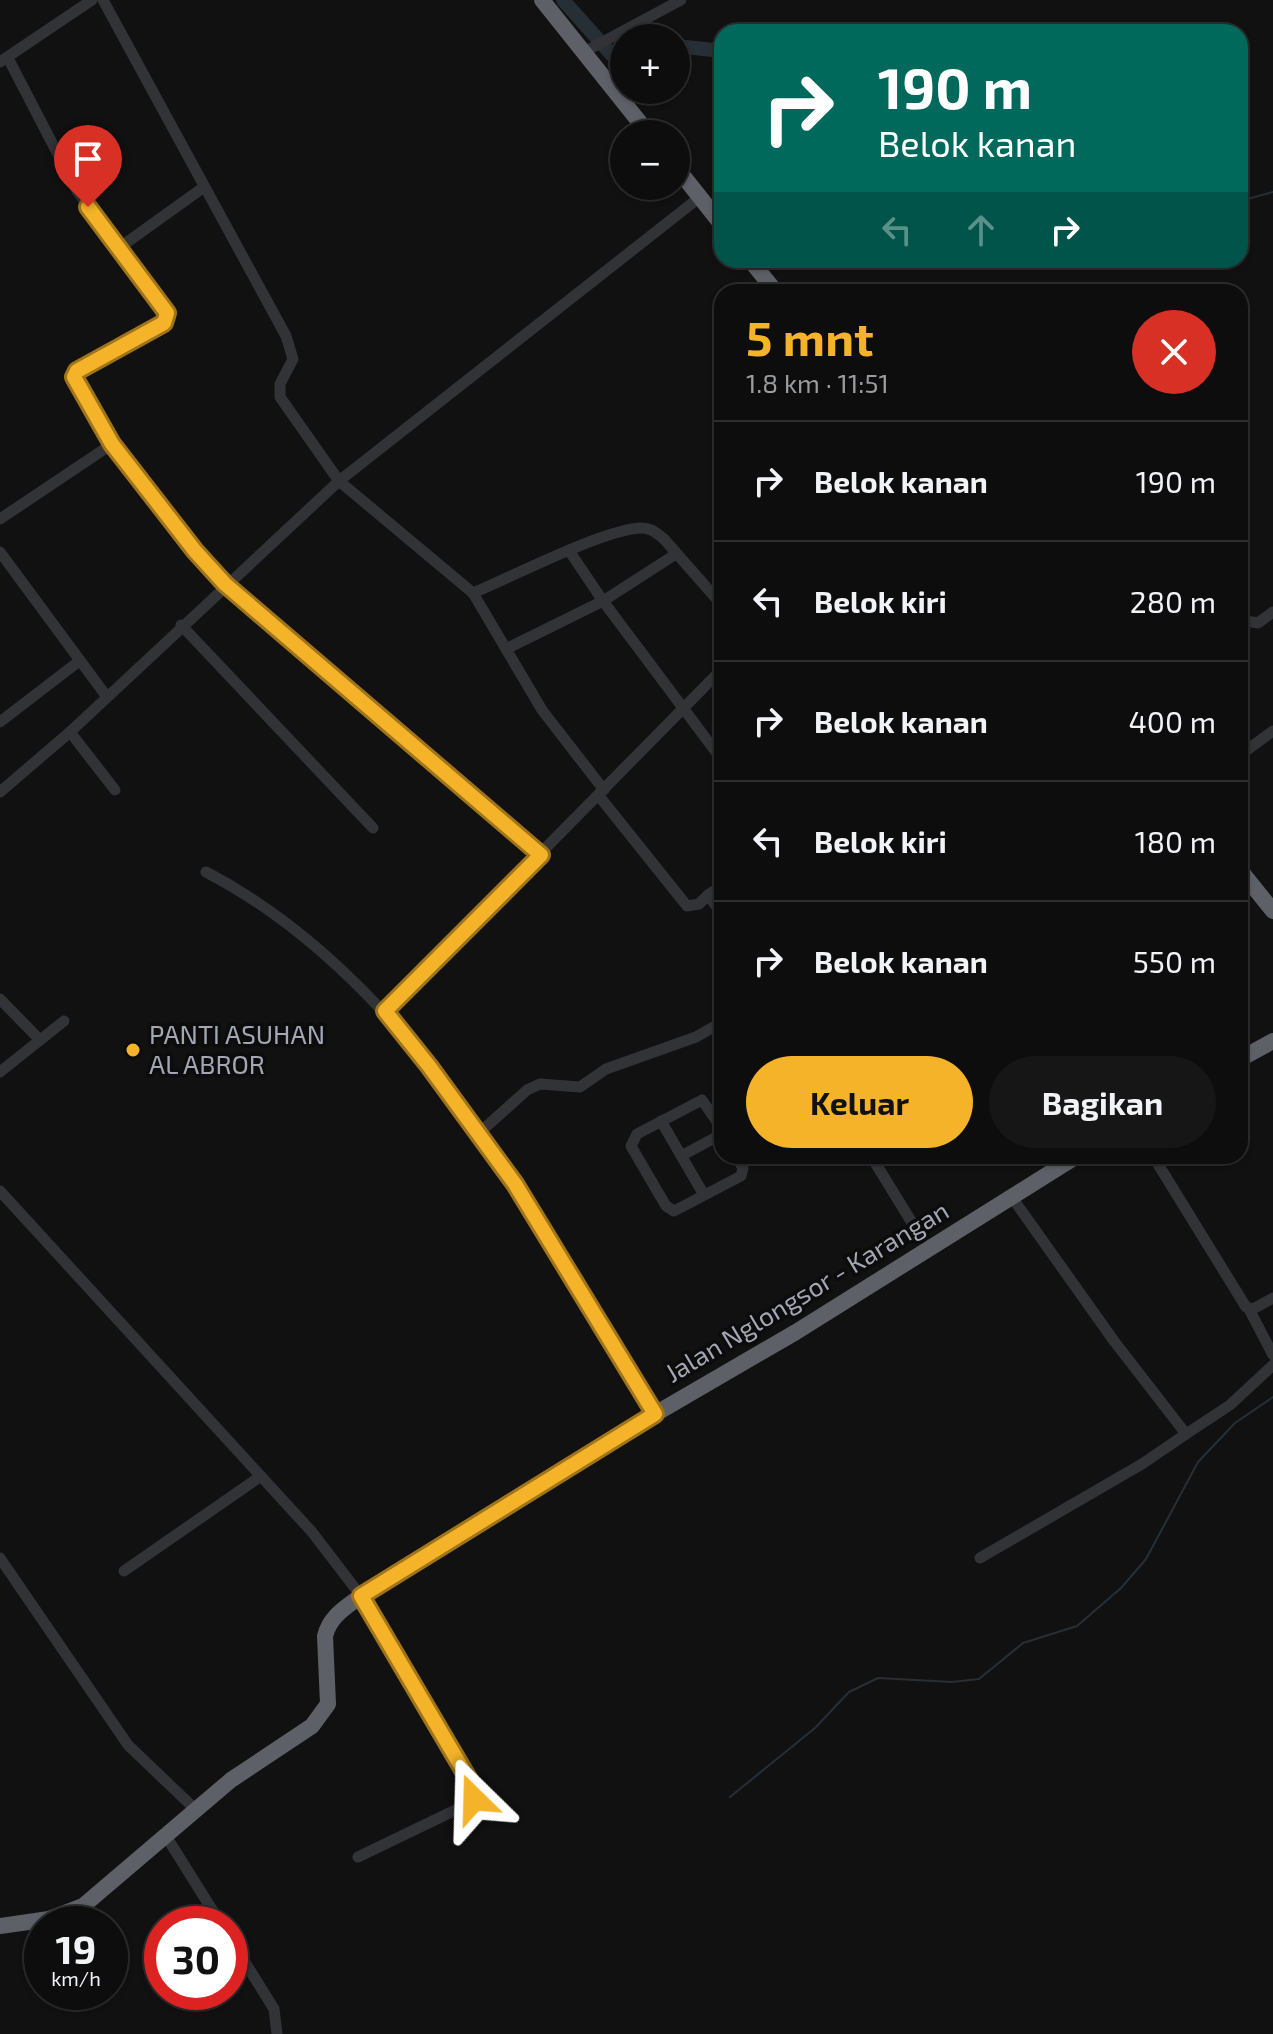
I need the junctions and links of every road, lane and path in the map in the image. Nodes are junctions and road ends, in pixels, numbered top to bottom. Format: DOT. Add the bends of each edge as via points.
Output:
graph roads {
  1 [pos="92,0"];
  2 [pos="103,0"];
  3 [pos="542,0"];
  4 [pos="681,0"];
  5 [pos="590,49"];
  6 [pos="4,60"];
  7 [pos="639,120"];
  8 [pos="690,184"];
  9 [pos="204,187"];
  10 [pos="700,197"];
  11 [pos="714,215"];
  12 [pos="119,248"];
  13 [pos="756,268"];
  14 [pos="770,284"];
  15 [pos="112,444"];
  16 [pos="339,481"];
  17 [pos="0,519"];
  18 [pos="0,552"];
  19 [pos="570,552"];
  20 [pos="676,554"];
  21 [pos="225,584"];
  22 [pos="473,593"];
  23 [pos="714,596"];
  24 [pos="603,601"];
  25 [pos="1273,612"];
  26 [pos="1248,622"];
  27 [pos="181,625"];
  28 [pos="506,649"];
  29 [pos="78,662"];
  30 [pos="714,677"];
  31 [pos="107,697"];
  32 [pos="684,707"];
  33 [pos="0,722"];
  34 [pos="1273,731"];
  35 [pos="70,732"];
  36 [pos="714,749"];
  37 [pos="1248,749"];
  38 [pos="115,790"];
  39 [pos="0,792"];
  40 [pos="601,793"];
  41 [pos="373,828"];
  42 [pos="541,855"];
  43 [pos="206,872"];
  44 [pos="1248,880"];
  45 [pos="714,891"];
  46 [pos="708,895"];
  47 [pos="714,903"];
  48 [pos="1273,911"];
  49 [pos="0,999"];
  50 [pos="385,1011"];
  51 [pos="64,1021"];
  52 [pos="714,1027"];
  53 [pos="40,1040"];
  54 [pos="1271,1047"];
  55 [pos="1248,1056"];
  56 [pos="0,1072"];
  57 [pos="714,1119"];
  58 [pos="661,1121"];
  59 [pos="478,1134"];
  60 [pos="714,1137"];
  61 [pos="681,1156"];
  62 [pos="741,1164"];
  63 [pos="876,1164"];
  64 [pos="1064,1164"];
  65 [pos="1158,1164"];
  66 [pos="0,1191"];
  67 [pos="704,1195"];
  68 [pos="1011,1196"];
  69 [pos="927,1247"];
  70 [pos="1273,1298"];
  71 [pos="1249,1309"];
  72 [pos="1273,1355"];
  73 [pos="1273,1365"];
  74 [pos="655,1414"];
  75 [pos="1186,1434"];
  76 [pos="261,1476"];
  77 [pos="0,1558"];
  78 [pos="980,1558"];
  79 [pos="124,1571"];
  80 [pos="361,1596"];
  81 [pos="201,1807"];
  82 [pos="166,1836"];
  83 [pos="358,1857"];
  84 [pos="210,1906"];
  85 [pos="0,1926"];
  86 [pos="248,1967"];
  87 [pos="277,2034"];
  1 -- 6 [label="street"];
  2 -- 9 [label="street"];
  3 -- 5 [label="highway"];
  4 -- 5 [label="street"];
  5 -- 7 [label="highway"];
  6 -- 12 [label="street" via="70,181"];
  8 -- 10 [label="highway"];
  9 -- 12 [label="street"];
  9 -- 16 [label="street" via="293,352 280,397"];
  10 -- 11 [label="highway"];
  10 -- 16 [label="street"];
  12 -- 15 [label="street" via="167,313 164,323 74,377"];
  13 -- 14 [label="highway"];
  15 -- 17 [label="street"];
  15 -- 21 [label="street"];
  16 -- 21 [label="street"];
  16 -- 22 [label="street"];
  18 -- 29 [label="street"];
  19 -- 20 [label="street" via="641,528 653,530"];
  19 -- 22 [label="street"];
  19 -- 24 [label="street"];
  20 -- 23 [label="street"];
  20 -- 24 [label="street"];
  21 -- 27 [label="street"];
  21 -- 42 [label="street"];
  22 -- 28 [label="street"];
  24 -- 28 [label="street"];
  24 -- 32 [label="street"];
  25 -- 26 [label="street"];
  27 -- 31 [label="street"];
  27 -- 41 [label="street"];
  28 -- 40 [label="street"];
  29 -- 31 [label="street"];
  29 -- 33 [label="street"];
  30 -- 32 [label="street"];
  31 -- 35 [label="street"];
  32 -- 36 [label="street"];
  32 -- 40 [label="street"];
  34 -- 37 [label="street"];
  35 -- 38 [label="street"];
  35 -- 39 [label="street"];
  40 -- 42 [label="street"];
  40 -- 46 [label="street" via="687,906"];
  42 -- 50 [label="street"];
  43 -- 50 [label="street" via="266,907"];
  44 -- 48 [label="highway"];
  45 -- 46 [label="street"];
  46 -- 47 [label="street"];
  49 -- 53 [label="street"];
  50 -- 59 [label="street"];
  51 -- 53 [label="street"];
  52 -- 59 [label="street" via="606,1069 580,1087 540,1084"];
  53 -- 56 [label="street"];
  54 -- 55 [label="highway"];
  57 -- 58 [label="street" via="702,1100"];
  58 -- 61 [label="street"];
  58 -- 67 [label="street" via="633,1138 633,1151 671,1211"];
  59 -- 74 [label="street" via="515,1184"];
  60 -- 61 [label="street"];
  61 -- 67 [label="street"];
  62 -- 67 [label="street" via="741,1176"];
  63 -- 69 [label="street"];
  64 -- 68 [label="highway, Jalan Nglongsor - Karangan"];
  65 -- 71 [label="street"];
  66 -- 76 [label="street"];
  68 -- 69 [label="highway, Jalan Nglongsor - Karangan"];
  68 -- 75 [label="street"];
  69 -- 74 [label="highway, Jalan Nglongsor - Karangan"];
  70 -- 71 [label="street"];
  71 -- 72 [label="street"];
  73 -- 75 [label="street" via="1230,1405"];
  74 -- 80 [label="highway, Jalan Nglongsor - Karangan"];
  75 -- 78 [label="street"];
  76 -- 79 [label="street"];
  76 -- 80 [label="street"];
  77 -- 81 [label="street" via="128,1745"];
  80 -- 81 [label="highway, Jalan Nglongsor - Karangan" via="328,1625 329,1690 322,1717"];
  80 -- 83 [label="street" via="476,1793 461,1808"];
  81 -- 82 [label="highway, Jalan Nglongsor - Karangan"];
  82 -- 84 [label="street"];
  82 -- 85 [label="highway, Jalan Nglongsor - Karangan" via="83,1906 49,1919"];
  86 -- 87 [label="street" via="274,2009"];
}
